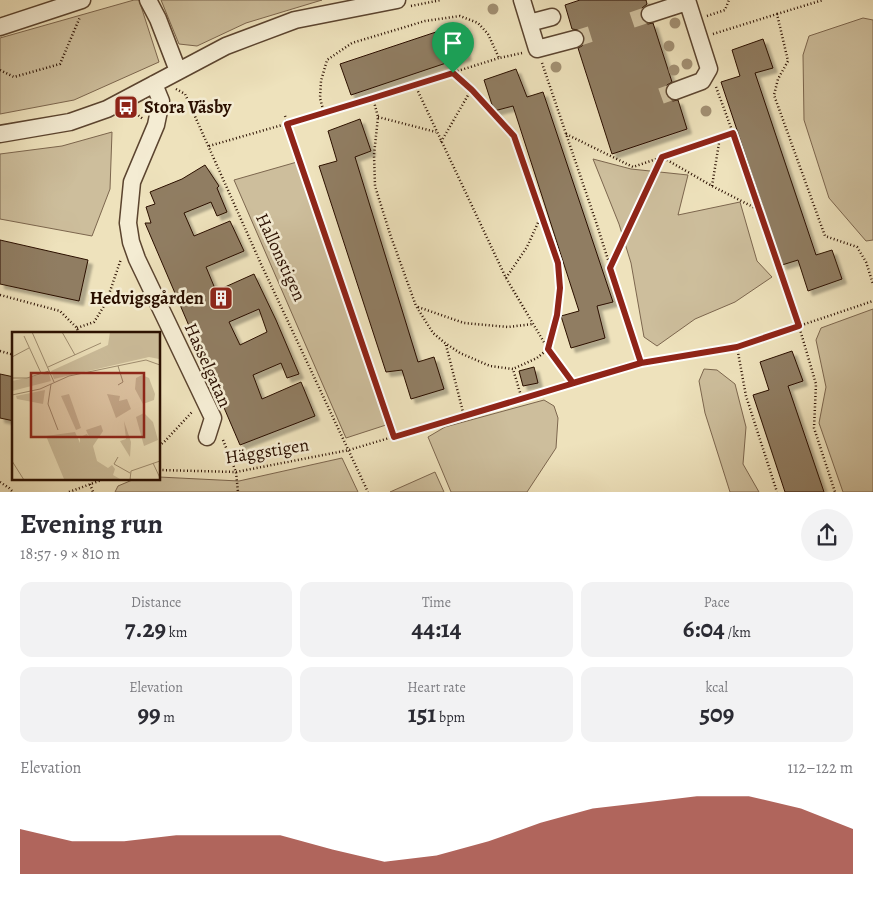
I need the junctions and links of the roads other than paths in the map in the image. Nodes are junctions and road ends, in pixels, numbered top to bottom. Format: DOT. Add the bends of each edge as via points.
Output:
graph roads {
  1 [pos="148,0"];
  2 [pos="397,0"];
  3 [pos="522,0"];
  4 [pos="687,1"];
  5 [pos="78,3"];
  6 [pos="650,14"];
  7 [pos="552,18"];
  8 [pos="529,23"];
  9 [pos="0,27"];
  10 [pos="575,39"];
  11 [pos="178,71"];
  12 [pos="162,85"];
  13 [pos="675,91"];
  14 [pos="0,134"];
  15 [pos="207,437"];
  1 -- 11 [label="street"];
  2 -- 11 [label="street" via="295,20 226,46"];
  3 -- 8 [label="street"];
  4 -- 6 [label="street"];
  4 -- 13 [label="street" via="709,69 702,80"];
  5 -- 9 [label="street"];
  7 -- 8 [label="street"];
  8 -- 10 [label="street" via="537,49"];
  11 -- 12 [label="street"];
  12 -- 14 [label="street" via="70,122"];
  12 -- 15 [label="street, Hasselgatan" via="156,124 132,182 128,223 136,259 213,418"];
}
